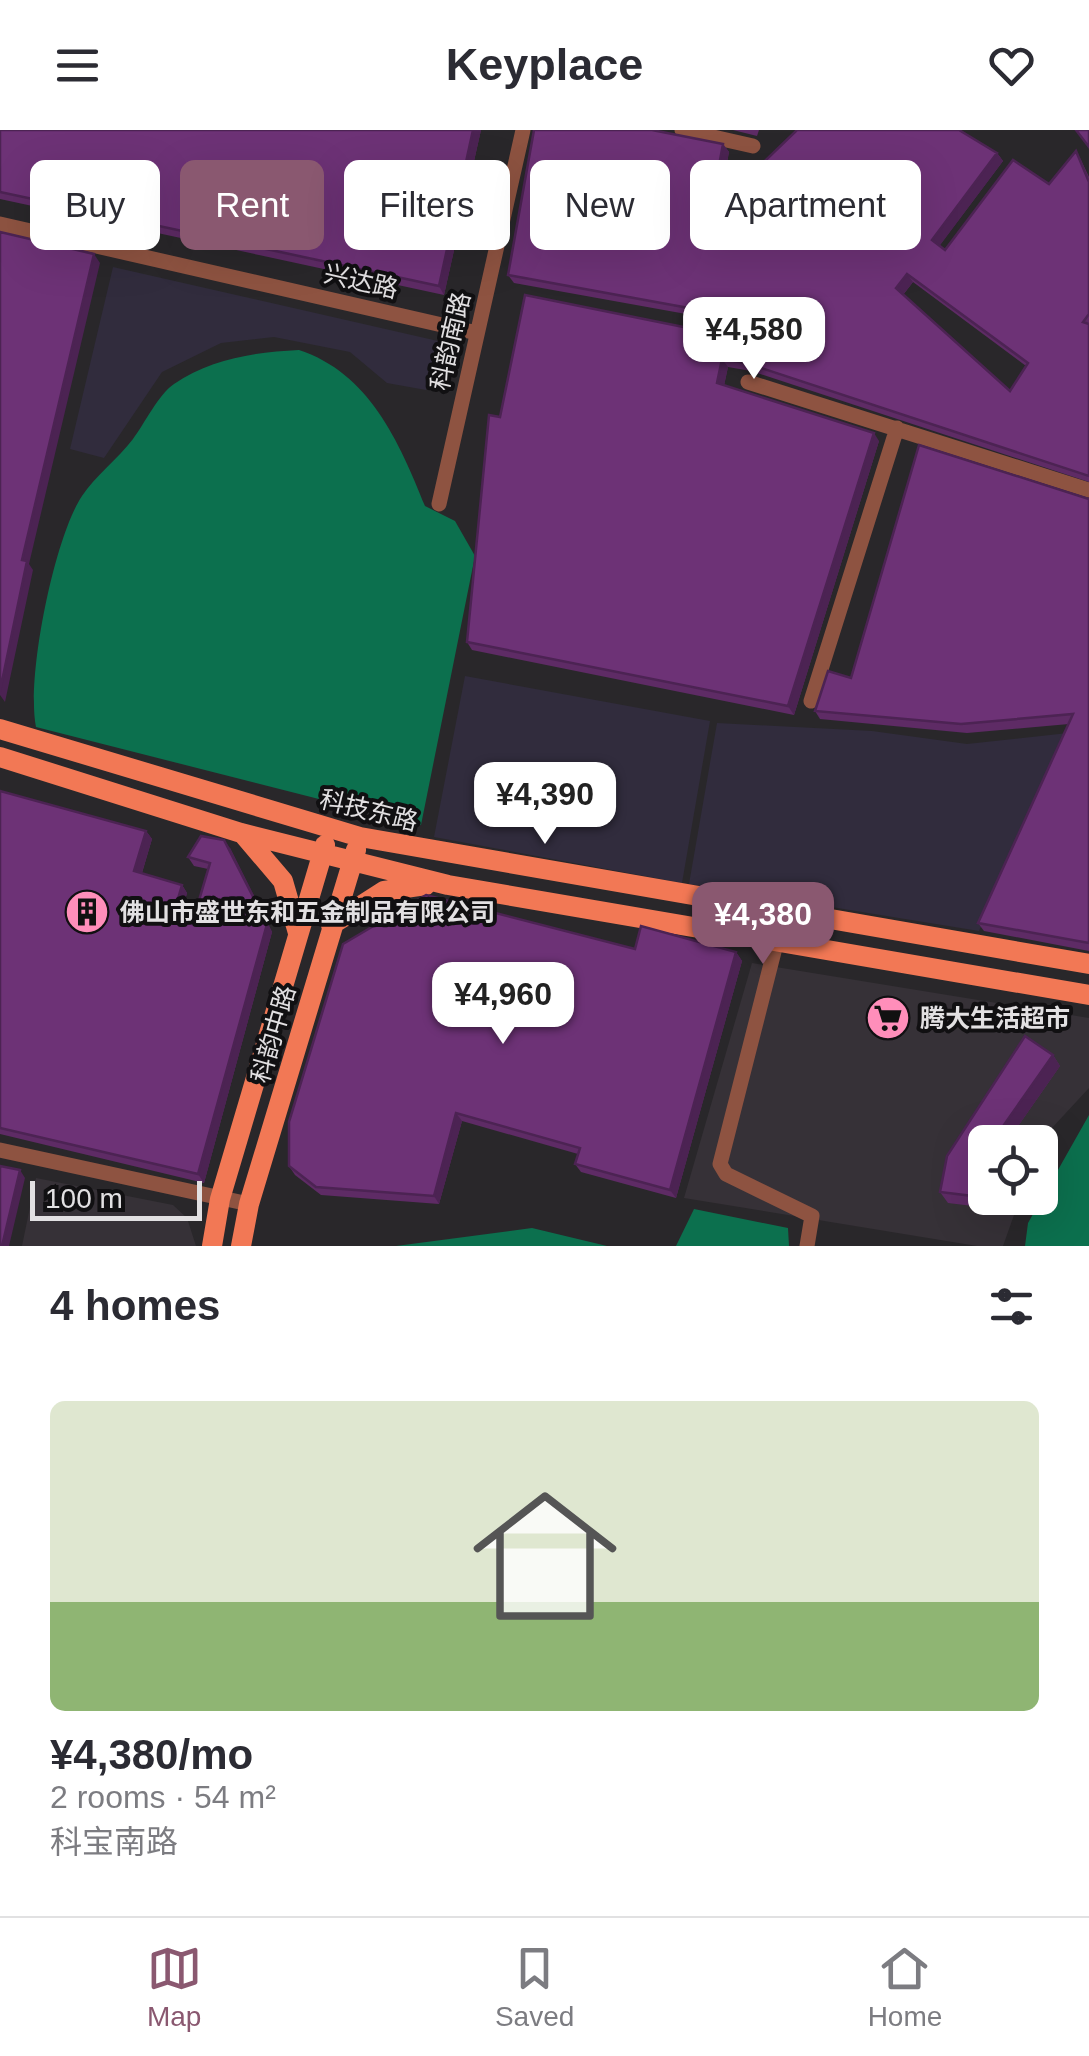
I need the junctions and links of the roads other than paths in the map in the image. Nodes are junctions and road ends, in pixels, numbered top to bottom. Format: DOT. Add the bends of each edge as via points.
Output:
graph roads {
  1 [pos="522,130"];
  2 [pos="693,131"];
  3 [pos="753,146"];
  4 [pos="0,224"];
  5 [pos="477,334"];
  6 [pos="748,382"];
  7 [pos="897,428"];
  8 [pos="1089,490"];
  9 [pos="438,504"];
  10 [pos="811,701"];
  11 [pos="0,728"];
  12 [pos="0,758"];
  13 [pos="331,829"];
  14 [pos="242,833"];
  15 [pos="360,838"];
  16 [pos="322,855"];
  17 [pos="352,862"];
  18 [pos="448,884"];
  19 [pos="331,926"];
  20 [pos="298,936"];
  21 [pos="776,944"];
  22 [pos="1089,964"];
  23 [pos="1089,995"];
  24 [pos="0,1150"];
  25 [pos="220,1199"];
  26 [pos="249,1204"];
  27 [pos="212,1246"];
  28 [pos="241,1246"];
  29 [pos="807,1246"];
  1 -- 5 [label="street, 科韵南路"];
  2 -- 3 [label="street"];
  4 -- 5 [label="street, 兴达路"];
  5 -- 9 [label="street, 科韵南路"];
  6 -- 7 [label="street"];
  7 -- 8 [label="street"];
  7 -- 10 [label="street"];
  11 -- 13 [label="main road, 科技东路"];
  12 -- 14 [label="main road"];
  13 -- 15 [label="main road, 科技东路"];
  13 -- 16 [label="main road"];
  14 -- 16 [label="main road"];
  14 -- 20 [label="main road" via="283,881"];
  15 -- 17 [label="main road, 科韵中路"];
  15 -- 22 [label="main road, 科技东路"];
  16 -- 17 [label="main road"];
  16 -- 20 [label="main road"];
  17 -- 18 [label="main road"];
  17 -- 19 [label="main road, 科韵中路"];
  18 -- 19 [label="main road" via="384,890"];
  18 -- 21 [label="main road"];
  19 -- 26 [label="main road, 科韵中路"];
  20 -- 25 [label="main road"];
  21 -- 23 [label="main road"];
  21 -- 29 [label="street" via="720,1164 726,1174 812,1216"];
  24 -- 25 [label="street"];
  25 -- 26 [label="street"];
  25 -- 27 [label="main road"];
  26 -- 28 [label="main road, 科韵中路"];
}
